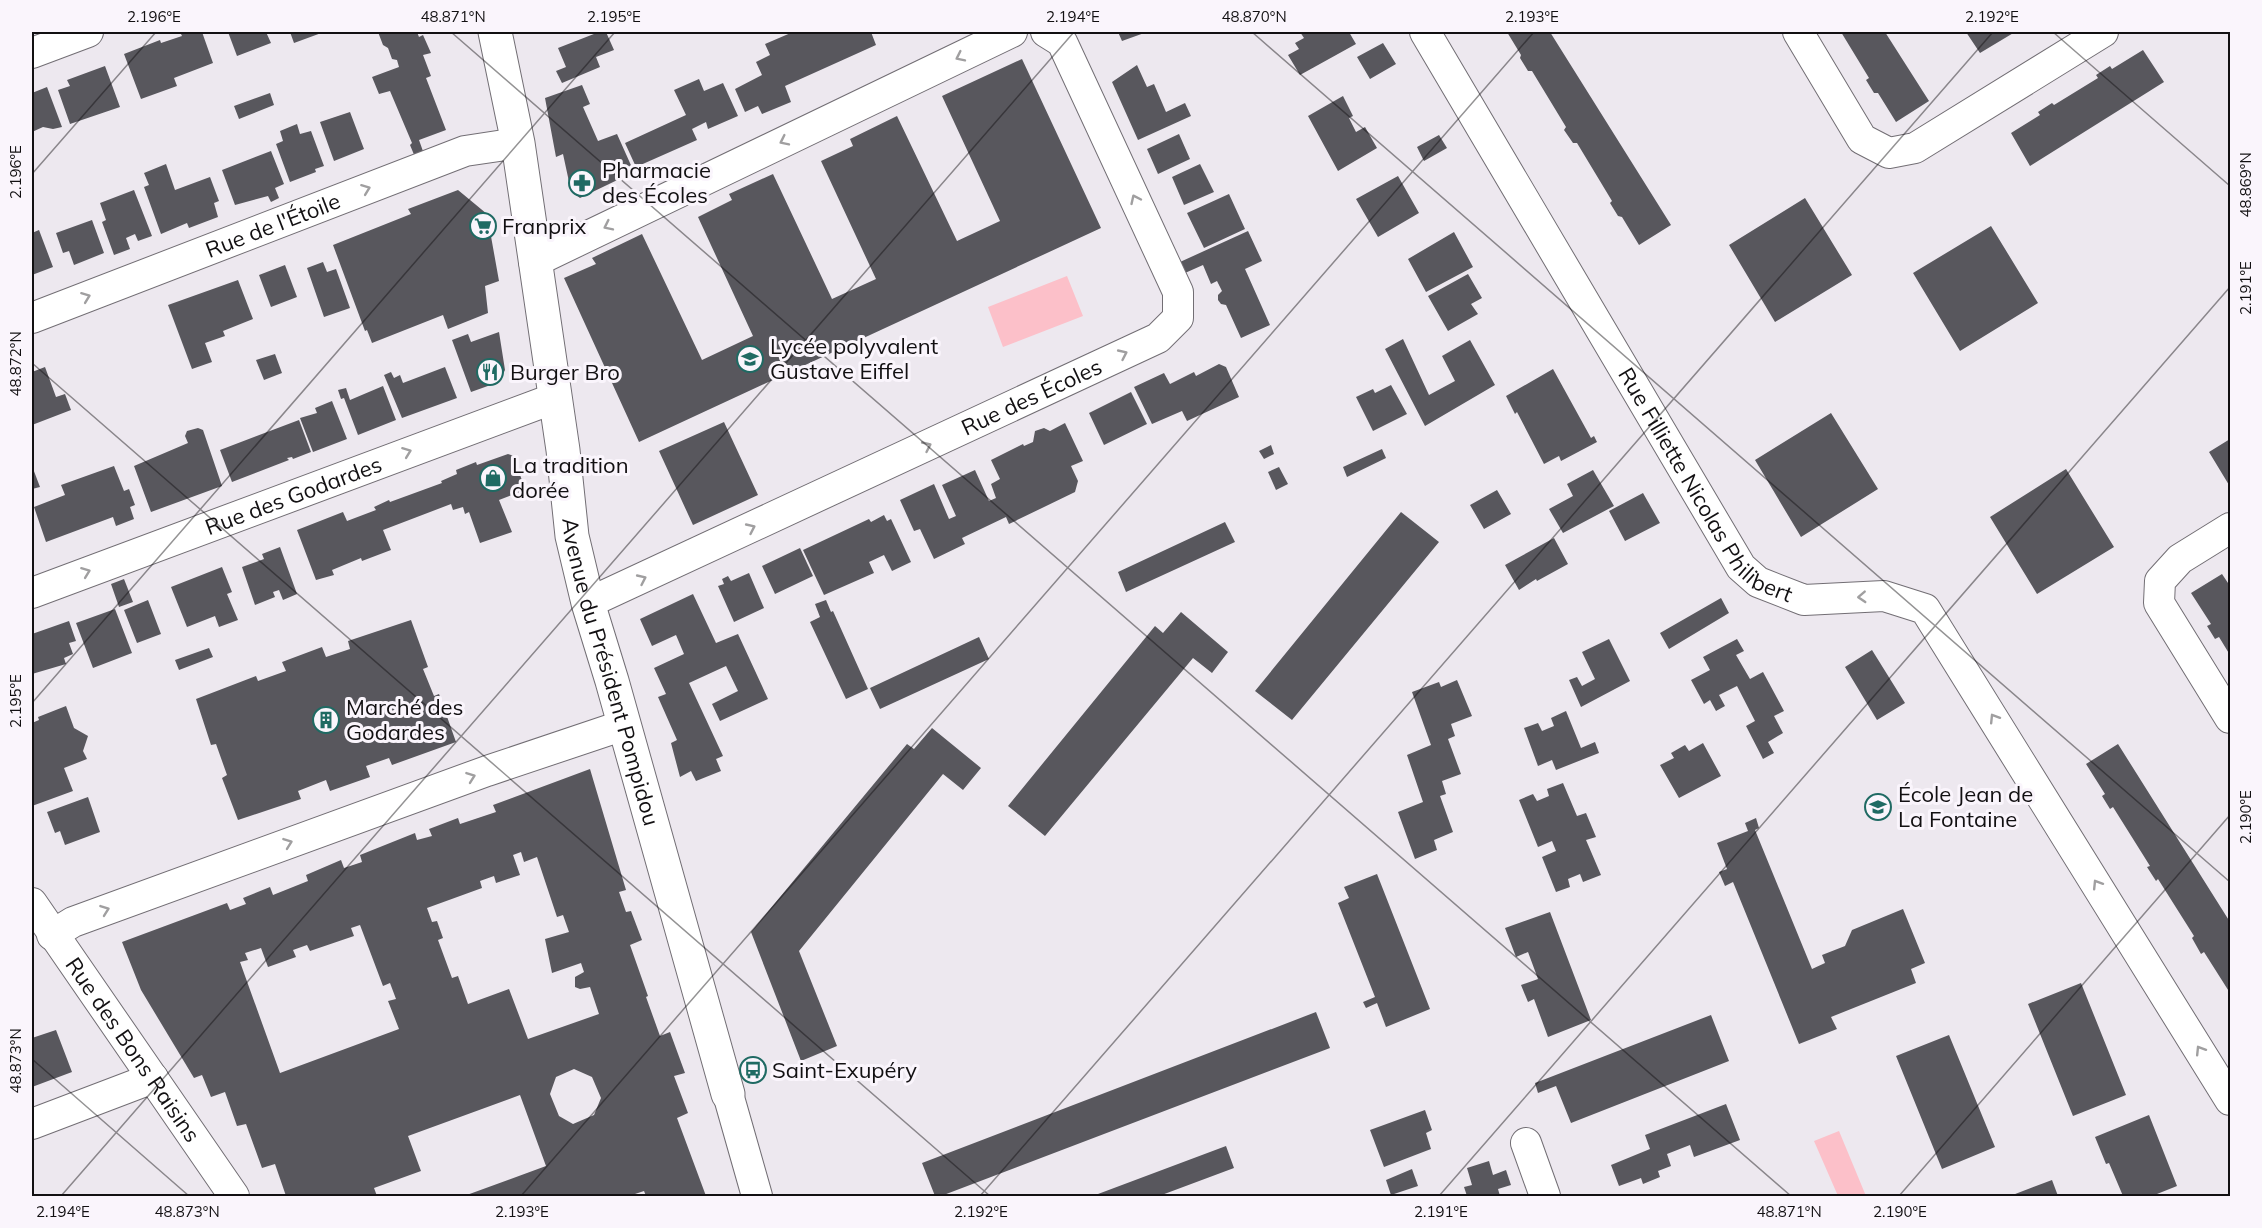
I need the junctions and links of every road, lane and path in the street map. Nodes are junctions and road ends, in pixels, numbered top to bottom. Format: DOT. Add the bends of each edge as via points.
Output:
graph roads {
  1 [pos="88,32"];
  2 [pos="495,32"];
  3 [pos="1012,32"];
  4 [pos="1046,32"];
  5 [pos="1425,32"];
  6 [pos="1798,32"];
  7 [pos="2103,32"];
  8 [pos="32,53"];
  9 [pos="518,143"];
  10 [pos="534,262"];
  11 [pos="32,318"];
  12 [pos="555,398"];
  13 [pos="2230,528"];
  14 [pos="32,593"];
  15 [pos="588,603"];
  16 [pos="2230,718"];
  17 [pos="624,725"];
  18 [pos="32,903"];
  19 [pos="52,935"];
  20 [pos="153,1078"];
  21 [pos="728,1094"];
  22 [pos="2230,1100"];
  23 [pos="32,1124"];
  24 [pos="1526,1143"];
  25 [pos="234,1197"];
  26 [pos="756,1197"];
  27 [pos="1545,1197"];
  1 -- 8 [label="street"];
  2 -- 9 [label="street, Avenue du Président Pompidou"];
  3 -- 10 [label="street, one-way"];
  15 -- 4 [label="street, Rue des Écoles, one-way" via="1158,338 1178,318 1178,292 1062,42"];
  22 -- 5 [label="street, Rue Filliette Nicolas Philibert, one-way" via="1925,609 1884,596 1804,600 1758,582 1741,567"];
  6 -- 7 [label="street" via="1862,139 1889,153 1916,148"];
  9 -- 10 [label="street, Avenue du Président Pompidou"];
  11 -- 9 [label="street, Rue de l'Étoile, one-way" via="465,151"];
  10 -- 12 [label="street, Avenue du Président Pompidou"];
  14 -- 12 [label="street, Rue des Godardes, one-way"];
  12 -- 15 [label="street, Avenue du Président Pompidou" via="572,536"];
  13 -- 16 [label="street" via="2180,559 2160,581 2159,603"];
  15 -- 17 [label="street, Avenue du Président Pompidou"];
  19 -- 17 [label="street, one-way" via="72,922"];
  17 -- 21 [label="street, Avenue du Président Pompidou"];
  18 -- 19 [label="street, Rue des Bons Raisins"];
  19 -- 20 [label="street, Rue des Bons Raisins"];
  20 -- 23 [label="street"];
  20 -- 25 [label="street, Rue des Bons Raisins"];
  21 -- 26 [label="street, Avenue du Président Pompidou"];
  24 -- 27 [label="street"];
}
